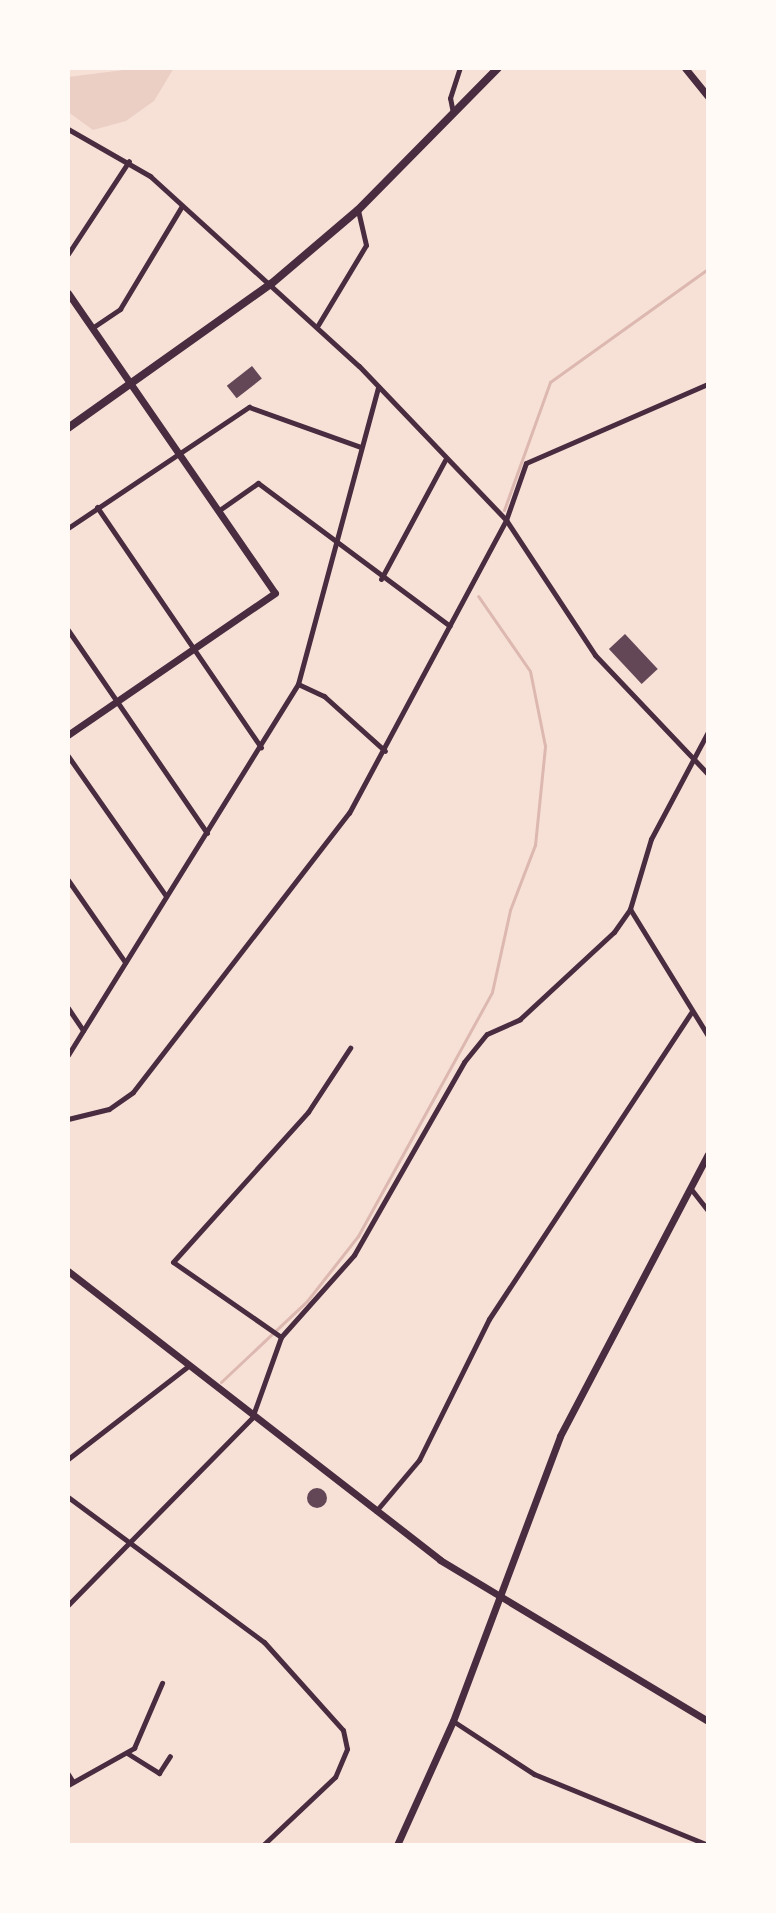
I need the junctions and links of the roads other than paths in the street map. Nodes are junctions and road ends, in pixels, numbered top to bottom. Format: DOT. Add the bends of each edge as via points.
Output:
graph roads {
  1 [pos="460,68"];
  2 [pos="498,68"];
  3 [pos="685,68"];
  4 [pos="708,96"];
  5 [pos="454,116"];
  6 [pos="68,129"];
  7 [pos="129,161"];
  8 [pos="182,206"];
  9 [pos="358,210"];
  10 [pos="68,254"];
  11 [pos="271,284"];
  12 [pos="68,293"];
  13 [pos="318,325"];
  14 [pos="92,328"];
  15 [pos="708,384"];
  16 [pos="129,386"];
  17 [pos="378,387"];
  18 [pos="68,428"];
  19 [pos="361,447"];
  20 [pos="176,453"];
  21 [pos="445,460"];
  22 [pos="97,507"];
  23 [pos="218,511"];
  24 [pos="506,520"];
  25 [pos="68,528"];
  26 [pos="337,548"];
  27 [pos="381,579"];
  28 [pos="450,626"];
  29 [pos="68,630"];
  30 [pos="192,650"];
  31 [pos="298,684"];
  32 [pos="116,703"];
  33 [pos="708,732"];
  34 [pos="68,735"];
  35 [pos="261,747"];
  36 [pos="385,751"];
  37 [pos="693,754"];
  38 [pos="68,756"];
  39 [pos="708,774"];
  40 [pos="207,833"];
  41 [pos="68,880"];
  42 [pos="166,897"];
  43 [pos="630,909"];
  44 [pos="125,962"];
  45 [pos="68,1008"];
  46 [pos="691,1013"];
  47 [pos="83,1030"];
  48 [pos="708,1036"];
  49 [pos="350,1048"];
  50 [pos="68,1055"];
  51 [pos="68,1119"];
  52 [pos="708,1154"];
  53 [pos="691,1189"];
  54 [pos="708,1211"];
  55 [pos="68,1272"];
  56 [pos="281,1337"];
  57 [pos="187,1367"];
  58 [pos="252,1418"];
  59 [pos="68,1458"];
  60 [pos="68,1497"];
  61 [pos="375,1513"];
  62 [pos="133,1541"];
  63 [pos="499,1597"];
  64 [pos="68,1605"];
  65 [pos="162,1683"];
  66 [pos="453,1721"];
  67 [pos="708,1721"];
  68 [pos="127,1753"];
  69 [pos="170,1756"];
  70 [pos="68,1774"];
  71 [pos="70,1784"];
  72 [pos="263,1845"];
  73 [pos="397,1845"];
  74 [pos="708,1845"];
  1 -- 5 [label="street" via="450,98"];
  2 -- 5 [label="main road"];
  3 -- 4 [label="street"];
  5 -- 9 [label="main road"];
  6 -- 7 [label="street"];
  7 -- 8 [label="street"];
  7 -- 10 [label="street"];
  8 -- 11 [label="street"];
  8 -- 14 [label="street" via="120,309"];
  9 -- 11 [label="main road"];
  9 -- 13 [label="street" via="366,245"];
  11 -- 13 [label="street"];
  11 -- 16 [label="main road"];
  12 -- 14 [label="street"];
  13 -- 17 [label="street"];
  14 -- 16 [label="street"];
  15 -- 24 [label="street" via="532,458"];
  16 -- 18 [label="main road"];
  16 -- 20 [label="street"];
  17 -- 19 [label="street"];
  17 -- 21 [label="street"];
  19 -- 20 [label="street" via="249,407"];
  19 -- 26 [label="street"];
  20 -- 22 [label="street"];
  20 -- 23 [label="street"];
  21 -- 24 [label="street"];
  21 -- 27 [label="street"];
  22 -- 25 [label="street"];
  22 -- 30 [label="street"];
  23 -- 26 [label="street" via="258,483"];
  23 -- 30 [label="street" via="275,593"];
  24 -- 28 [label="street"];
  24 -- 37 [label="street" via="595,655"];
  26 -- 27 [label="street"];
  26 -- 31 [label="street"];
  27 -- 28 [label="street"];
  28 -- 36 [label="street"];
  29 -- 32 [label="street"];
  30 -- 32 [label="street"];
  30 -- 35 [label="street"];
  31 -- 35 [label="street"];
  31 -- 36 [label="street" via="324,696"];
  32 -- 34 [label="street"];
  32 -- 40 [label="street"];
  33 -- 37 [label="street"];
  35 -- 40 [label="street"];
  36 -- 51 [label="street" via="349,813 133,1092 109,1109"];
  37 -- 39 [label="street"];
  37 -- 43 [label="street" via="651,839"];
  38 -- 42 [label="street"];
  40 -- 42 [label="street"];
  41 -- 44 [label="street"];
  42 -- 44 [label="street"];
  43 -- 46 [label="street"];
  43 -- 56 [label="street" via="531,1009 487,1034 464,1062 354,1255"];
  44 -- 47 [label="street"];
  45 -- 47 [label="street"];
  46 -- 48 [label="street"];
  46 -- 61 [label="street" via="489,1319 419,1460"];
  47 -- 50 [label="street"];
  49 -- 56 [label="street" via="308,1112 173,1262"];
  52 -- 53 [label="street"];
  53 -- 54 [label="street"];
  53 -- 63 [label="street" via="560,1436"];
  55 -- 57 [label="street"];
  56 -- 58 [label="street"];
  57 -- 58 [label="street"];
  57 -- 59 [label="street"];
  58 -- 61 [label="street"];
  58 -- 62 [label="street"];
  60 -- 62 [label="street"];
  61 -- 63 [label="street"];
  62 -- 64 [label="street"];
  62 -- 72 [label="street" via="264,1642 343,1730 347,1749 335,1777"];
  63 -- 66 [label="street"];
  63 -- 67 [label="street"];
  65 -- 68 [label="street"];
  66 -- 73 [label="street"];
  66 -- 74 [label="street" via="550,1782"];
  68 -- 69 [label="street" via="159,1773"];
  68 -- 71 [label="street"];
  70 -- 71 [label="street"];
}
